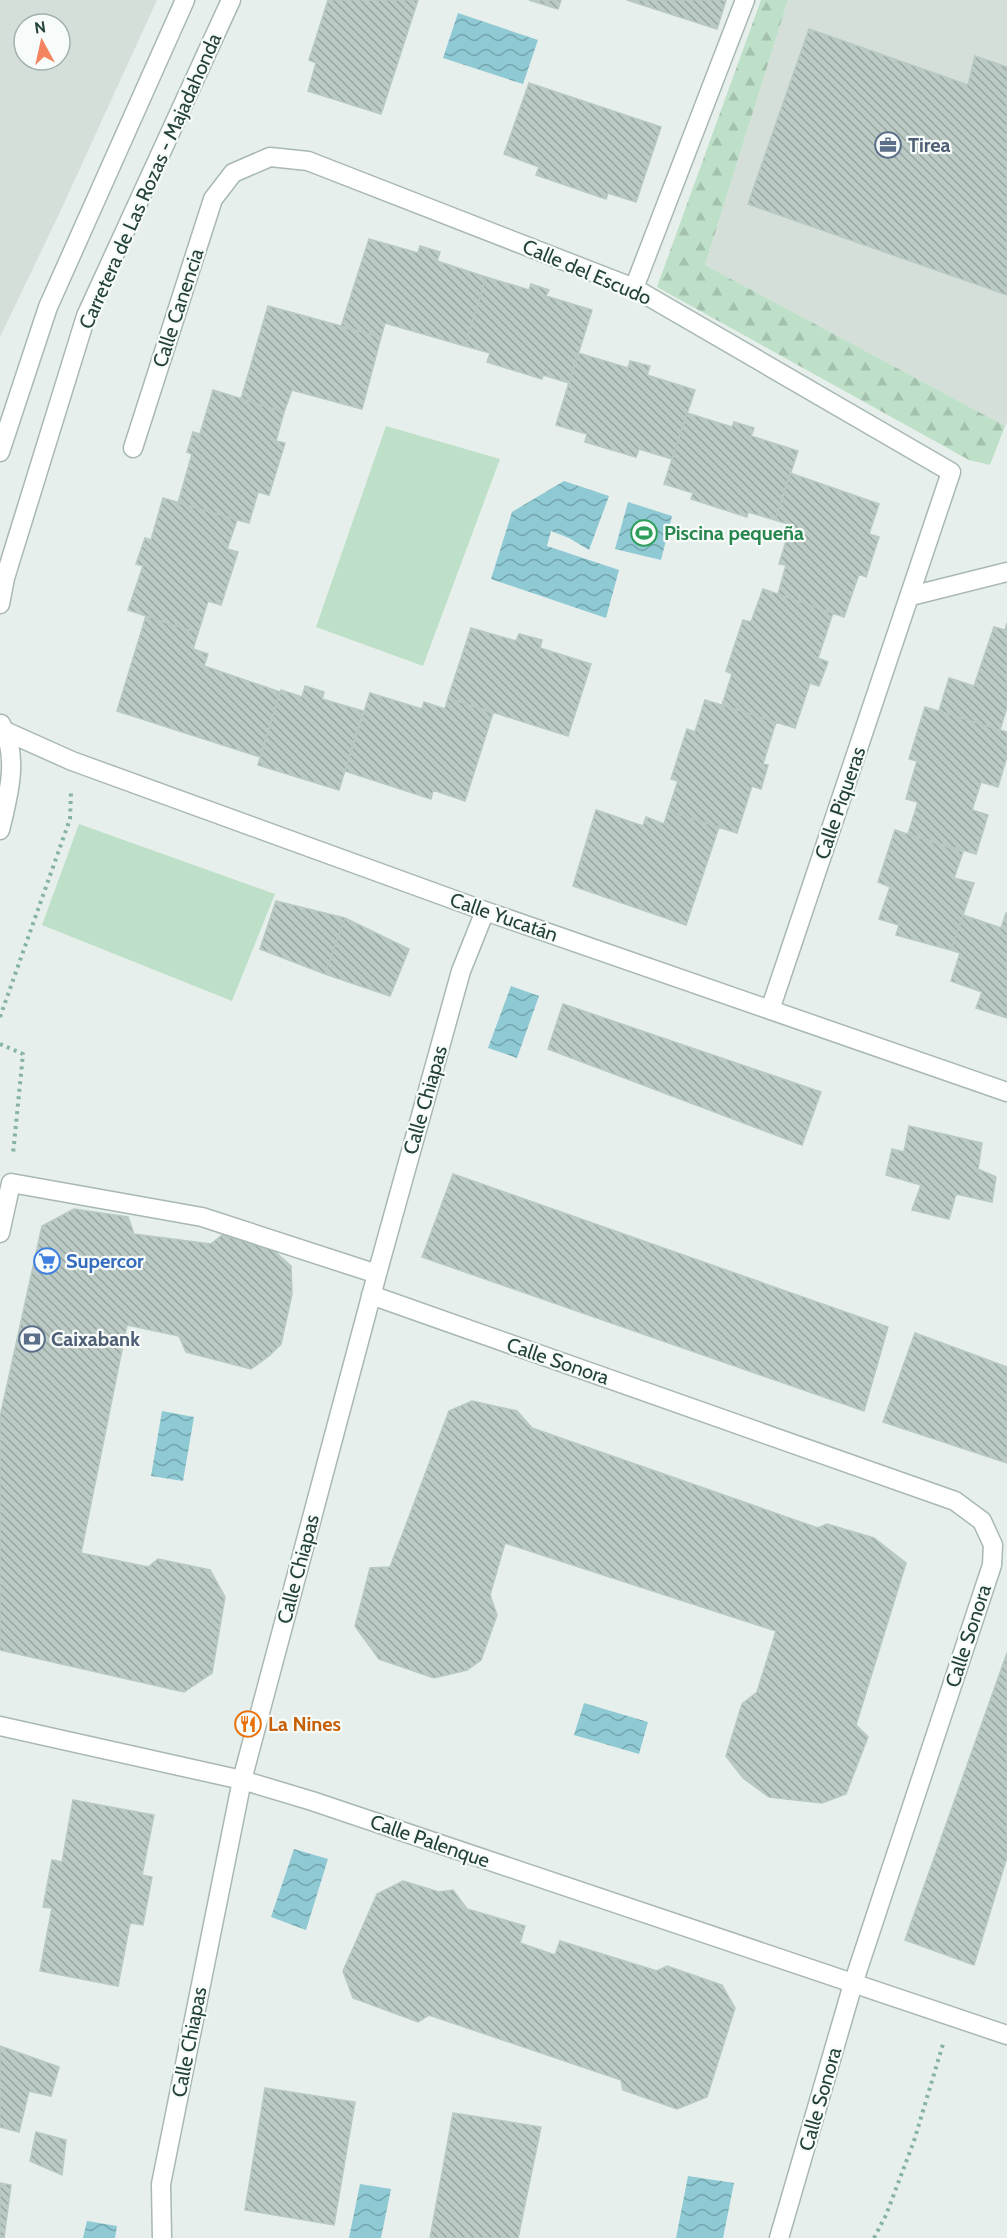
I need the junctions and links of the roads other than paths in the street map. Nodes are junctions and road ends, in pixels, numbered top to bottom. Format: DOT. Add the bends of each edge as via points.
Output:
graph roads {
  1 [pos="185,0"];
  2 [pos="231,0"];
  3 [pos="745,0"];
  4 [pos="232,173"];
  5 [pos="634,288"];
  6 [pos="133,448"];
  7 [pos="0,452"];
  8 [pos="951,472"];
  9 [pos="1007,572"];
  10 [pos="911,596"];
  11 [pos="0,604"];
  12 [pos="2,727"];
  13 [pos="0,830"];
  14 [pos="485,911"];
  15 [pos="770,1010"];
  16 [pos="1007,1092"];
  17 [pos="0,1233"];
  18 [pos="376,1274"];
  19 [pos="371,1295"];
  20 [pos="0,1726"];
  21 [pos="242,1780"];
  22 [pos="853,1984"];
  23 [pos="1007,2035"];
  24 [pos="162,2238"];
  25 [pos="779,2238"];
  1 -- 7 [label="street" via="48,307"];
  2 -- 11 [label="street, Carretera de Las Rozas - Majadahonda" via="86,316"];
  3 -- 5 [label="street"];
  4 -- 5 [label="street, Calle del Escudo" via="270,157 308,161"];
  4 -- 6 [label="street, Calle Canencia" via="213,199"];
  5 -- 8 [label="street, Calle del Escudo"];
  8 -- 10 [label="street, Calle Piqueras"];
  9 -- 10 [label="street"];
  10 -- 15 [label="street, Calle Piqueras"];
  12 -- 13 [label="street" via="12,766"];
  12 -- 14 [label="street, Calle Yucatán" via="72,761"];
  14 -- 15 [label="street, Calle Yucatán"];
  14 -- 18 [label="street, Calle Chiapas" via="461,971"];
  15 -- 16 [label="street, Calle Yucatán"];
  17 -- 18 [label="street" via="10,1183 202,1217"];
  18 -- 19 [label="street, Calle Chiapas"];
  19 -- 21 [label="street, Calle Chiapas"];
  19 -- 22 [label="street, Calle Sonora" via="955,1501 982,1521 993,1545 992,1565"];
  20 -- 21 [label="street, Calle Palenque"];
  21 -- 22 [label="street, Calle Palenque"];
  21 -- 24 [label="street, Calle Chiapas" via="161,2184"];
  22 -- 23 [label="street, Calle Palenque"];
  22 -- 25 [label="street, Calle Sonora"];
}
